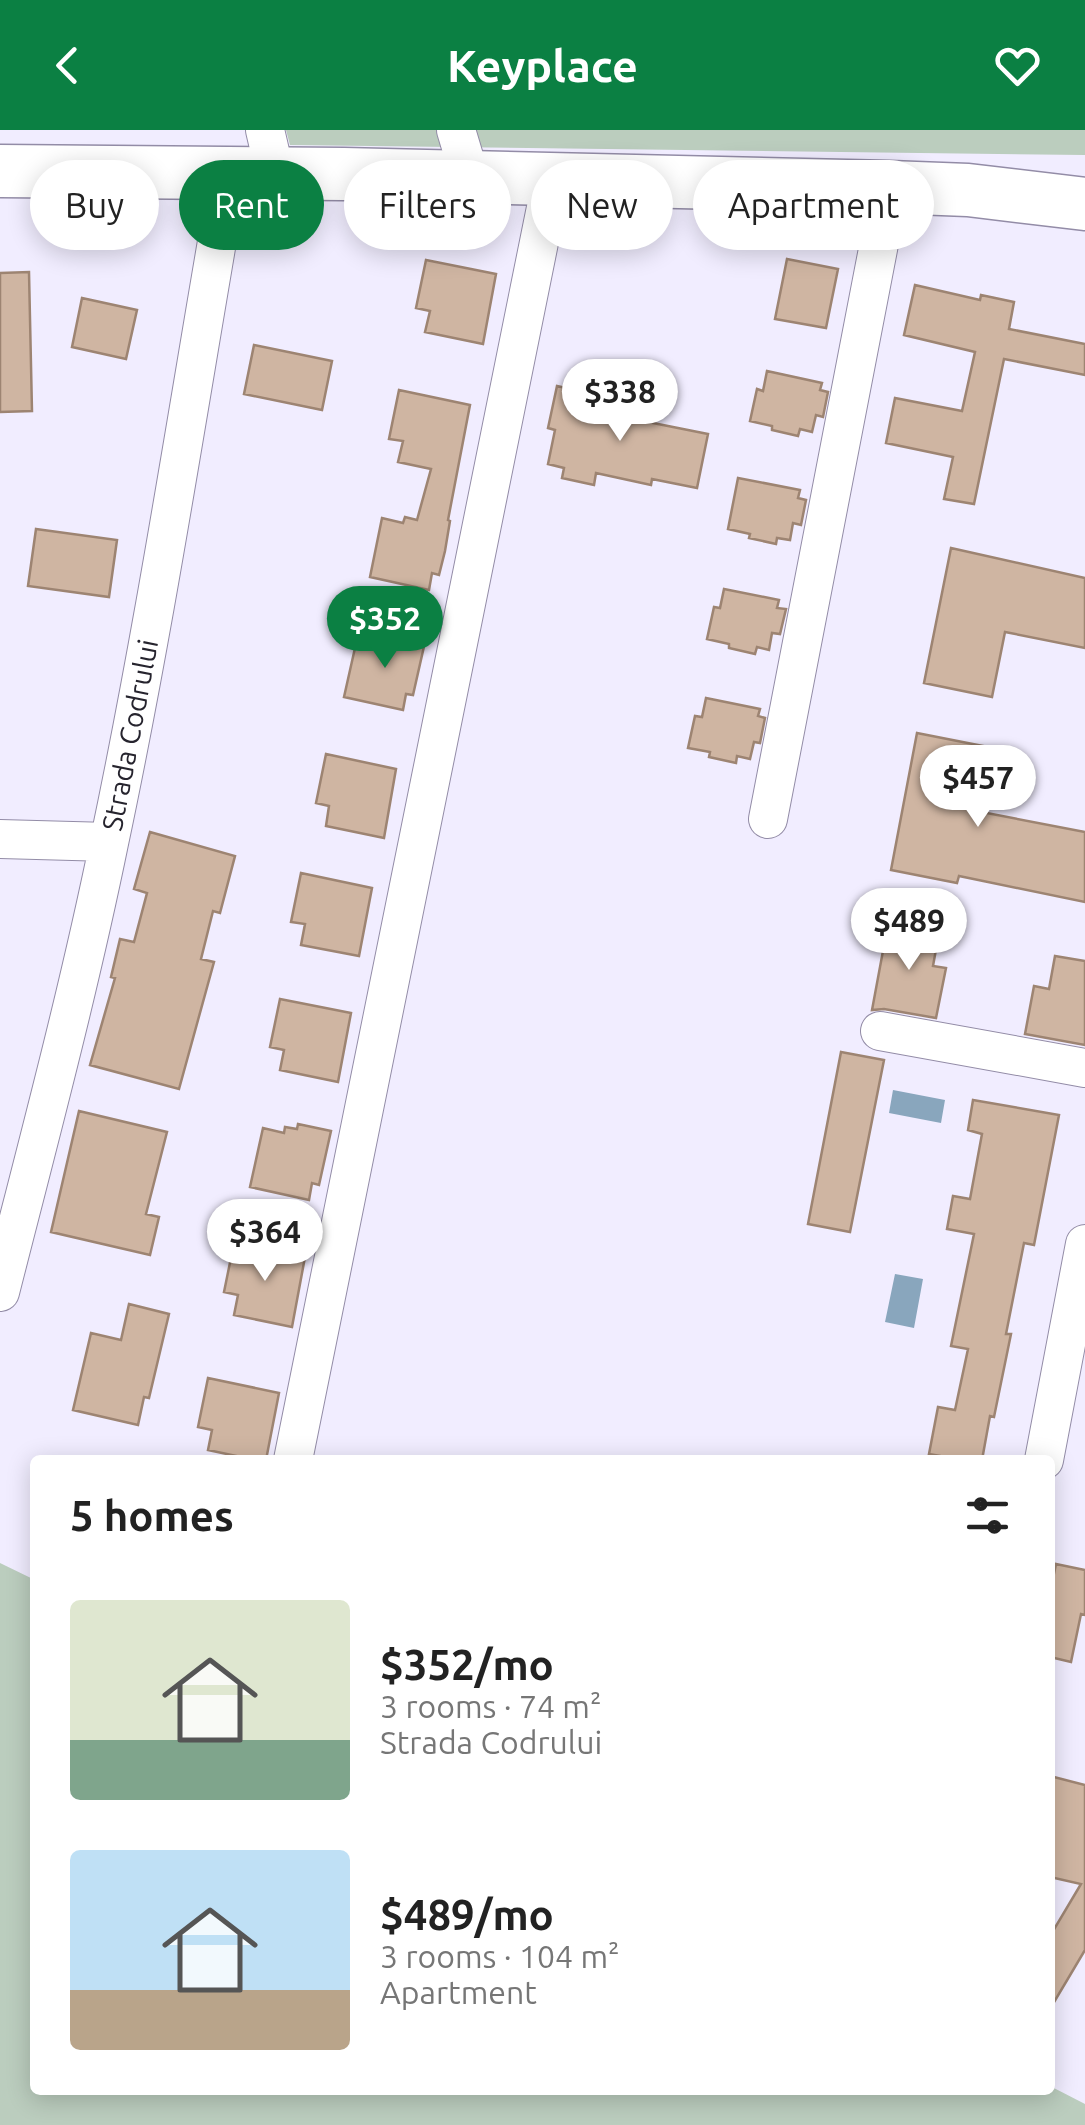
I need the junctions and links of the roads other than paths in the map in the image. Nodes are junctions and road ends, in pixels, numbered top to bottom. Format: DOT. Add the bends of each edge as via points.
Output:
graph roads {
  1 [pos="463,153"];
  2 [pos="257,158"];
  3 [pos="0,172"];
  4 [pos="531,172"];
  5 [pos="934,189"];
  6 [pos="1085,204"];
  7 [pos="537,250"];
  8 [pos="878,250"];
  9 [pos="768,819"];
  10 [pos="0,839"];
  11 [pos="110,842"];
  12 [pos="880,1031"];
  13 [pos="1085,1068"];
  14 [pos="1085,1244"];
  15 [pos="0,1292"];
  16 [pos="294,1455"];
  17 [pos="1045,1455"];
  1 -- 2 [label="main road"];
  1 -- 4 [label="main road"];
  2 -- 3 [label="main road"];
  2 -- 11 [label="street, Strada Codrului"];
  5 -- 6 [label="main road"];
  7 -- 16 [label="street"];
  8 -- 9 [label="street"];
  10 -- 11 [label="street"];
  11 -- 15 [label="street, Strada Codrului"];
  12 -- 13 [label="street"];
  14 -- 17 [label="street"];
}
